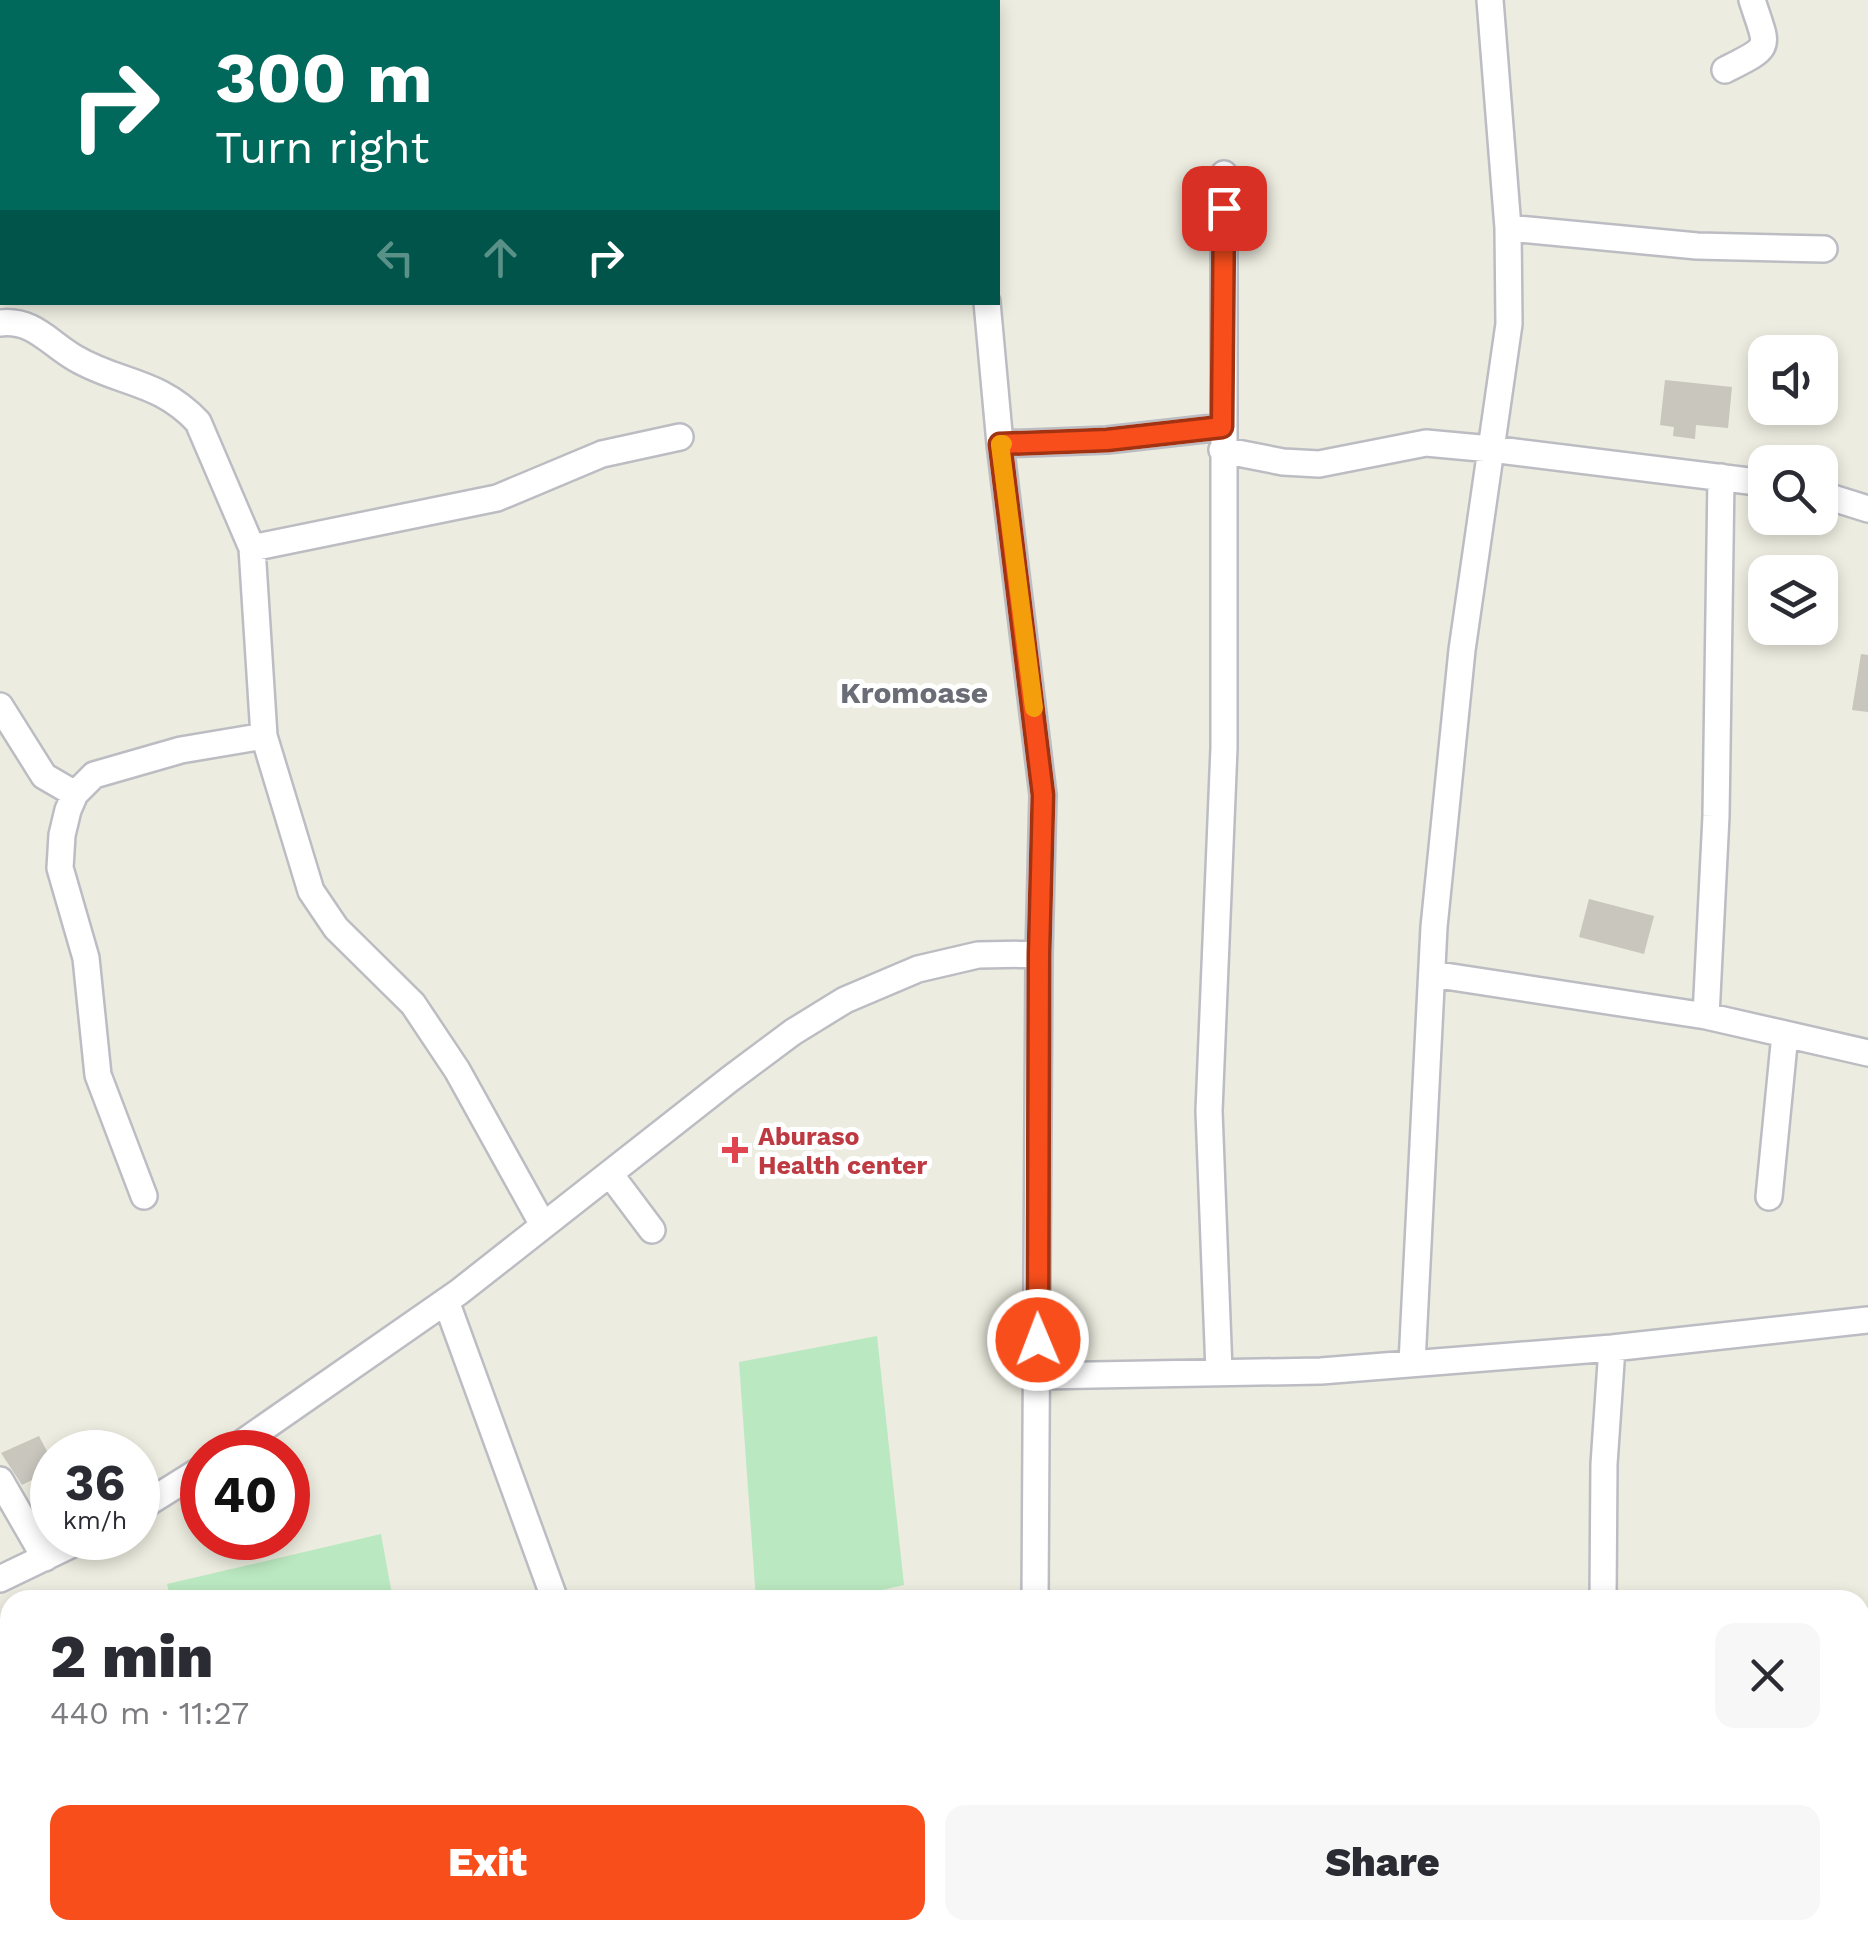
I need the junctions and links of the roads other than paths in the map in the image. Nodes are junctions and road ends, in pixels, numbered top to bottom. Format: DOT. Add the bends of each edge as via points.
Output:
graph roads {
  1 [pos="1490,0"];
  2 [pos="1752,0"];
  3 [pos="1725,70"];
  4 [pos="1224,174"];
  5 [pos="1508,228"];
  6 [pos="1824,249"];
  7 [pos="987,305"];
  8 [pos="0,323"];
  9 [pos="680,437"];
  10 [pos="1222,439"];
  11 [pos="1000,444"];
  12 [pos="1491,450"];
  13 [pos="1720,477"];
  14 [pos="1748,481"];
  15 [pos="1838,500"];
  16 [pos="1868,509"];
  17 [pos="252,548"];
  18 [pos="0,706"];
  19 [pos="264,736"];
  20 [pos="75,794"];
  21 [pos="1039,954"];
  22 [pos="1432,974"];
  23 [pos="1706,1016"];
  24 [pos="1785,1034"];
  25 [pos="1868,1052"];
  26 [pos="610,1174"];
  27 [pos="144,1196"];
  28 [pos="1769,1198"];
  29 [pos="543,1225"];
  30 [pos="652,1230"];
  31 [pos="446,1300"];
  32 [pos="1868,1320"];
  33 [pos="1612,1348"];
  34 [pos="1412,1363"];
  35 [pos="1219,1371"];
  36 [pos="1038,1376"];
  37 [pos="260,1430"];
  38 [pos="0,1480"];
  39 [pos="30,1532"];
  40 [pos="41,1560"];
  41 [pos="0,1579"];
  42 [pos="551,1590"];
  43 [pos="1035,1590"];
  44 [pos="1603,1590"];
  1 -- 5 [label="street"];
  2 -- 3 [label="street" via="1765,44"];
  4 -- 10 [label="street"];
  5 -- 6 [label="street" via="1697,246"];
  5 -- 12 [label="street" via="1510,324"];
  7 -- 11 [label="street"];
  8 -- 17 [label="street" via="16,321 36,330 74,358 139,382 186,409 198,422"];
  9 -- 17 [label="street" via="602,454 497,498"];
  10 -- 11 [label="street"];
  10 -- 12 [label="street" via="1283,462 1319,464 1426,443"];
  10 -- 35 [label="street" via="1224,748 1210,1111"];
  11 -- 21 [label="street" via="1043,795"];
  12 -- 13 [label="street"];
  12 -- 22 [label="street" via="1462,650"];
  13 -- 14 [label="street"];
  13 -- 23 [label="street"];
  15 -- 16 [label="street"];
  17 -- 19 [label="street"];
  18 -- 20 [label="street" via="44,776"];
  19 -- 20 [label="street" via="129,764 94,775"];
  19 -- 29 [label="street" via="311,891 336,928 413,1004"];
  20 -- 27 [label="street" via="60,868 86,958 98,1075"];
  21 -- 26 [label="street" via="978,955 918,969 845,1000 793,1032"];
  21 -- 36 [label="street"];
  22 -- 23 [label="street"];
  22 -- 34 [label="street"];
  23 -- 24 [label="street"];
  24 -- 25 [label="street"];
  24 -- 28 [label="street"];
  26 -- 29 [label="street"];
  26 -- 30 [label="street"];
  29 -- 31 [label="street"];
  31 -- 37 [label="street"];
  31 -- 42 [label="street"];
  32 -- 33 [label="street"];
  33 -- 34 [label="street"];
  33 -- 44 [label="street"];
  34 -- 35 [label="street"];
  35 -- 36 [label="street"];
  36 -- 43 [label="street"];
  38 -- 39 [label="street"];
  40 -- 41 [label="street"];
}
